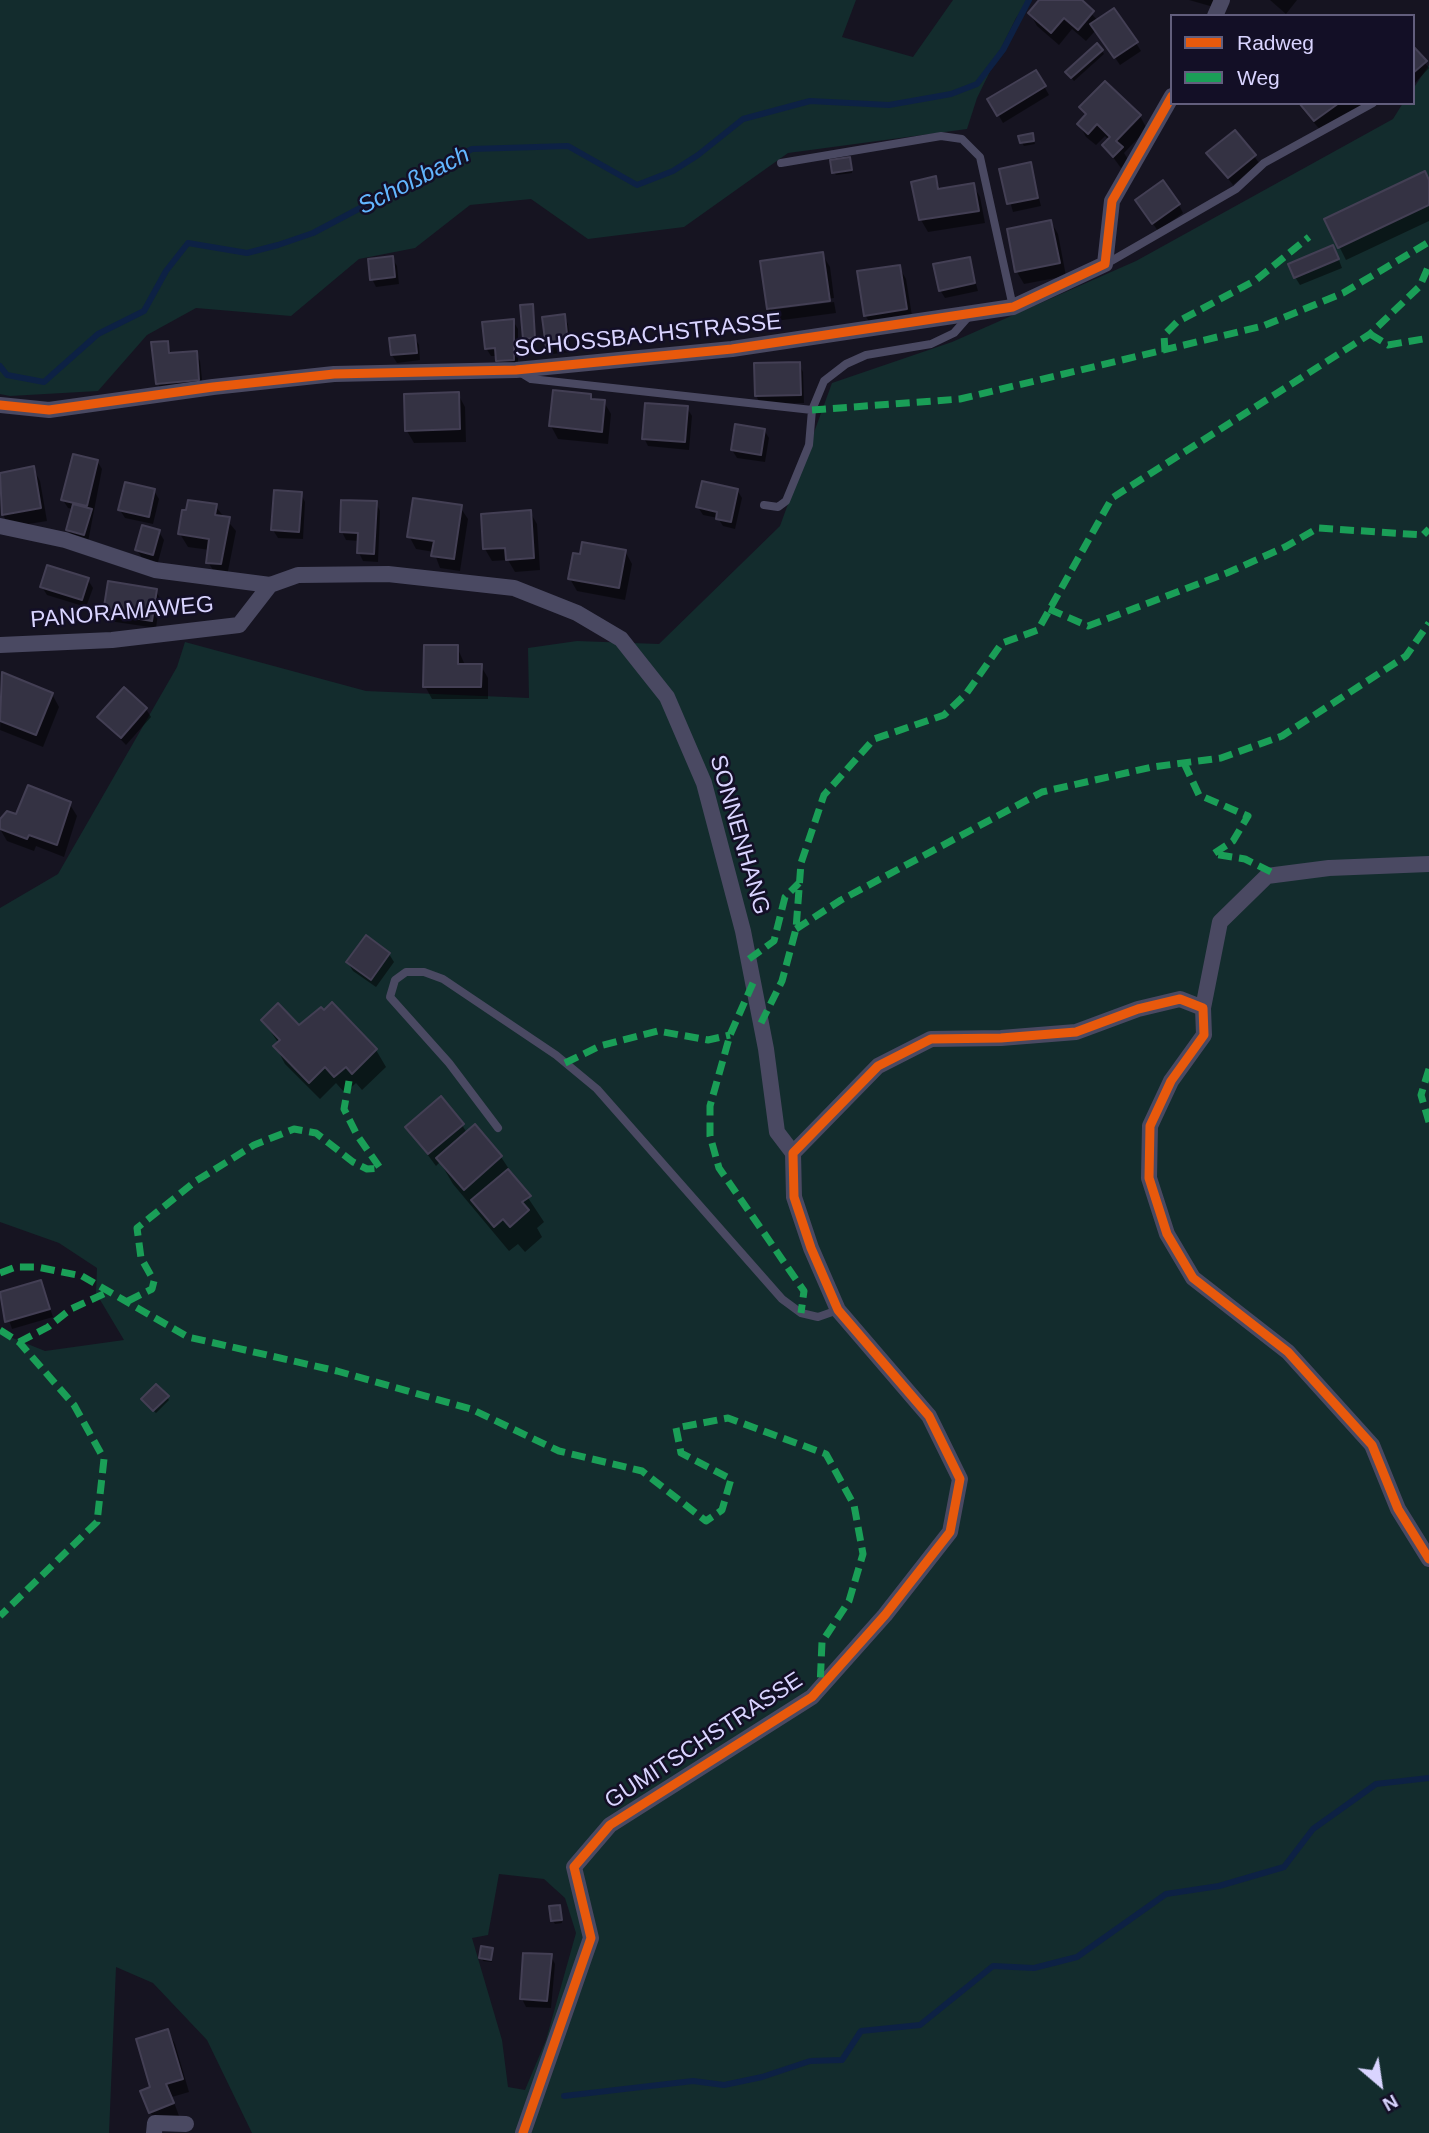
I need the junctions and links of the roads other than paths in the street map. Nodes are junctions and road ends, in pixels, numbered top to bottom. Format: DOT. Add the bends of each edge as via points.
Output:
graph roads {
  1 [pos="1170,100"];
  2 [pos="1369,105"];
  3 [pos="781,163"];
  4 [pos="1105,264"];
  5 [pos="1013,307"];
  6 [pos="972,313"];
  7 [pos="516,370"];
  8 [pos="0,405"];
  9 [pos="812,410"];
  10 [pos="764,505"];
  11 [pos="0,526"];
  12 [pos="270,586"];
  13 [pos="0,646"];
  14 [pos="1429,864"];
  15 [pos="1203,1008"];
  16 [pos="498,1128"];
  17 [pos="793,1153"];
  18 [pos="838,1310"];
  19 [pos="1429,1559"];
  20 [pos="187,2129"];
  21 [pos="154,2133"];
  22 [pos="523,2133"];
  1 -- 4 [label="street" via="1112,201"];
  2 -- 4 [label="lane" via="1264,163 1236,189"];
  3 -- 5 [label="lane" via="941,136 962,139 980,157"];
  4 -- 5 [label="street, SCHOSSBACHSTRASSE"];
  5 -- 6 [label="street, SCHOSSBACHSTRASSE"];
  6 -- 7 [label="street, SCHOSSBACHSTRASSE" via="732,349"];
  6 -- 9 [label="lane" via="954,333 931,344 866,355 846,364 824,381"];
  7 -- 8 [label="street, SCHOSSBACHSTRASSE" via="334,374 49,410"];
  7 -- 9 [label="lane" via="531,379"];
  9 -- 10 [label="lane" via="809,445 786,501 778,508"];
  11 -- 12 [label="street, SONNENHANG" via="65,540 155,570"];
  12 -- 13 [label="street, PANORAMAWEG" via="240,625 112,640"];
  12 -- 17 [label="street, SONNENHANG" via="298,575 388,573 514,588 577,613 621,639 667,697 704,783 743,931 777,1132"];
  14 -- 15 [label="street" via="1267,876 1220,922"];
  15 -- 17 [label="street" via="1180,999 1076,1032 931,1039 878,1066"];
  15 -- 19 [label="street" via="1204,1034 1171,1081 1150,1126 1149,1178 1167,1234 1192,1278 1288,1352 1372,1445 1398,1509"];
  16 -- 18 [label="lane" via="449,1063 390,997 395,980 406,972 443,979 556,1055 597,1089 782,1299 801,1313 818,1317"];
  17 -- 18 [label="street, GUMITSCHSTRASSE" via="794,1197"];
  18 -- 22 [label="street, GUMITSCHSTRASSE" via="929,1416 960,1479 950,1532 812,1697 610,1825 574,1867 591,1938"];
  20 -- 21 [label="street" via="155,2123"];
}
